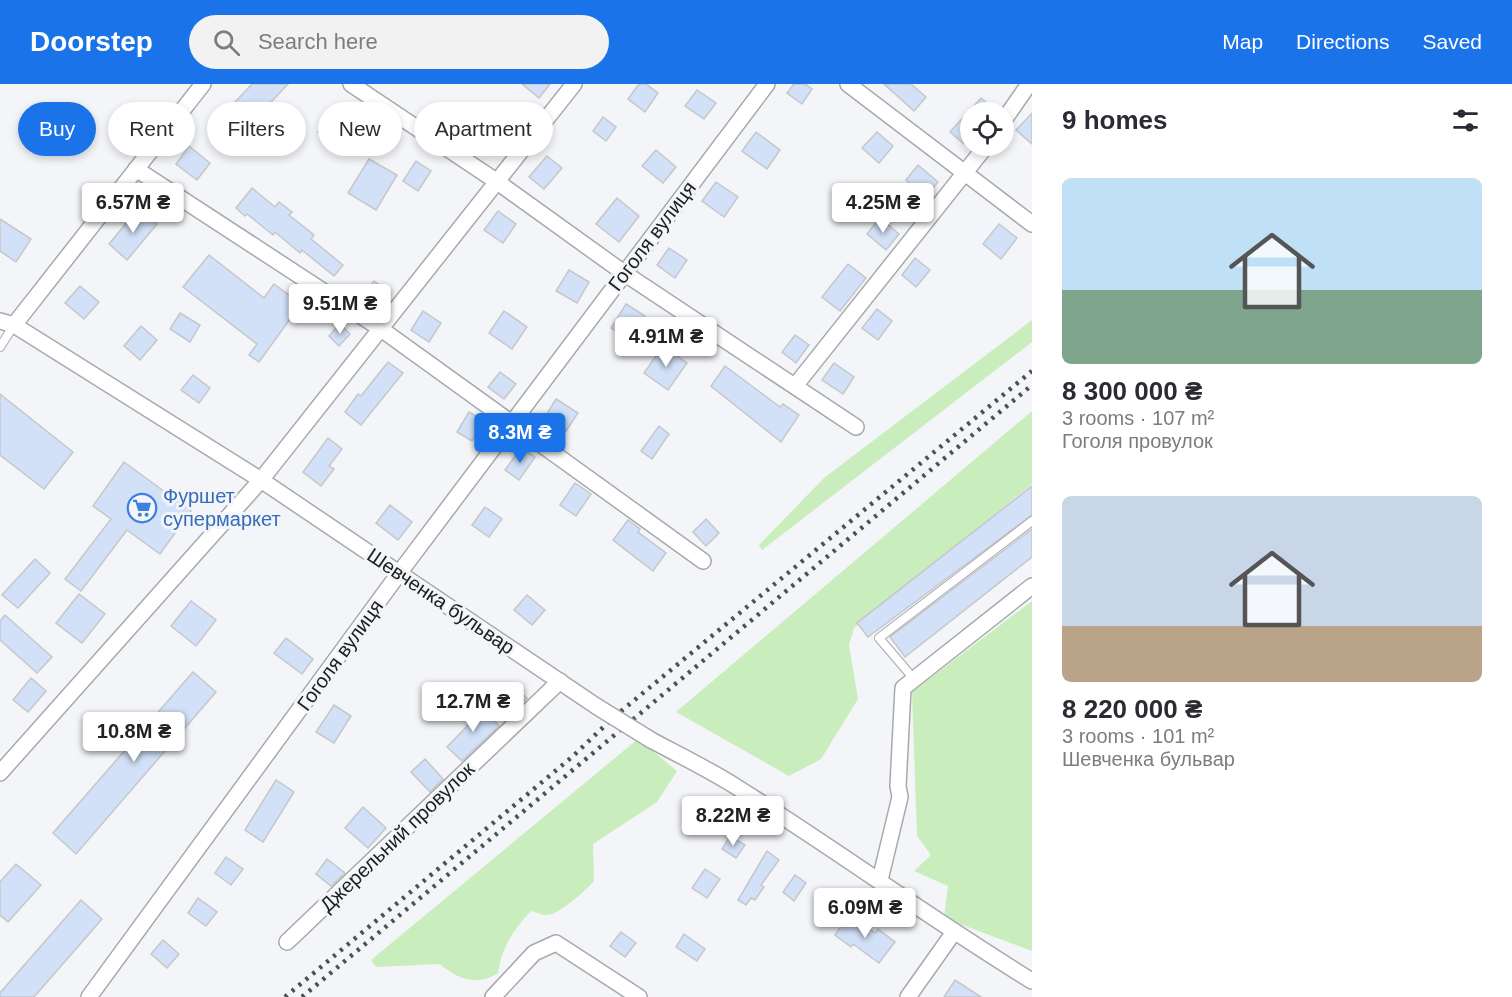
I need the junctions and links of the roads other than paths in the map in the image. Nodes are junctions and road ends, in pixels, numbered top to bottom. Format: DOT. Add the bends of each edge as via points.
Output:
graph roads {
  1 [pos="203,84"];
  2 [pos="351,84"];
  3 [pos="574,84"];
  4 [pos="767,84"];
  5 [pos="848,84"];
  6 [pos="1029,84"];
  7 [pos="1014,106"];
  8 [pos="979,156"];
  9 [pos="136,169"];
  10 [pos="966,173"];
  11 [pos="496,181"];
  12 [pos="1032,224"];
  13 [pos="624,273"];
  14 [pos="7,323"];
  15 [pos="381,329"];
  16 [pos="0,347"];
  17 [pos="795,386"];
  18 [pos="512,422"];
  19 [pos="856,428"];
  20 [pos="261,480"];
  21 [pos="1032,521"];
  22 [pos="703,561"];
  23 [pos="400,572"];
  24 [pos="1032,586"];
  25 [pos="914,680"];
  26 [pos="560,681"];
  27 [pos="0,773"];
  28 [pos="880,880"];
  29 [pos="954,933"];
  30 [pos="287,942"];
  31 [pos="1032,981"];
  32 [pos="89,997"];
  33 [pos="493,997"];
  34 [pos="639,997"];
  35 [pos="908,997"];
  1 -- 9 [label="street"];
  2 -- 11 [label="street"];
  3 -- 11 [label="street"];
  4 -- 13 [label="street, Гоголя вулиця"];
  5 -- 10 [label="street"];
  6 -- 7 [label="street"];
  8 -- 10 [label="street"];
  9 -- 14 [label="street"];
  9 -- 15 [label="street"];
  10 -- 12 [label="street"];
  10 -- 17 [label="street"];
  11 -- 13 [label="street"];
  11 -- 15 [label="street"];
  13 -- 17 [label="street"];
  13 -- 18 [label="street, Гоголя вулиця"];
  14 -- 16 [label="lane"];
  14 -- 20 [label="street, Шевченка бульвар"];
  15 -- 18 [label="street"];
  15 -- 20 [label="street"];
  17 -- 19 [label="street"];
  18 -- 22 [label="street"];
  18 -- 23 [label="street, Гоголя вулиця"];
  20 -- 23 [label="street, Шевченка бульвар"];
  20 -- 27 [label="street"];
  21 -- 25 [label="lane" via="879,638"];
  23 -- 26 [label="street, Шевченка бульвар"];
  23 -- 32 [label="street, Гоголя вулиця"];
  24 -- 25 [label="street"];
  25 -- 28 [label="street" via="903,688 897,786 900,797"];
  26 -- 28 [label="street, Шевченка бульвар, bridge" via="651,740 733,785"];
  26 -- 30 [label="street, Джерельний провулок"];
  28 -- 29 [label="street, Шевченка бульвар"];
  29 -- 31 [label="street, Шевченка бульвар"];
  29 -- 35 [label="street"];
  33 -- 34 [label="street" via="534,953 556,942"];
}
